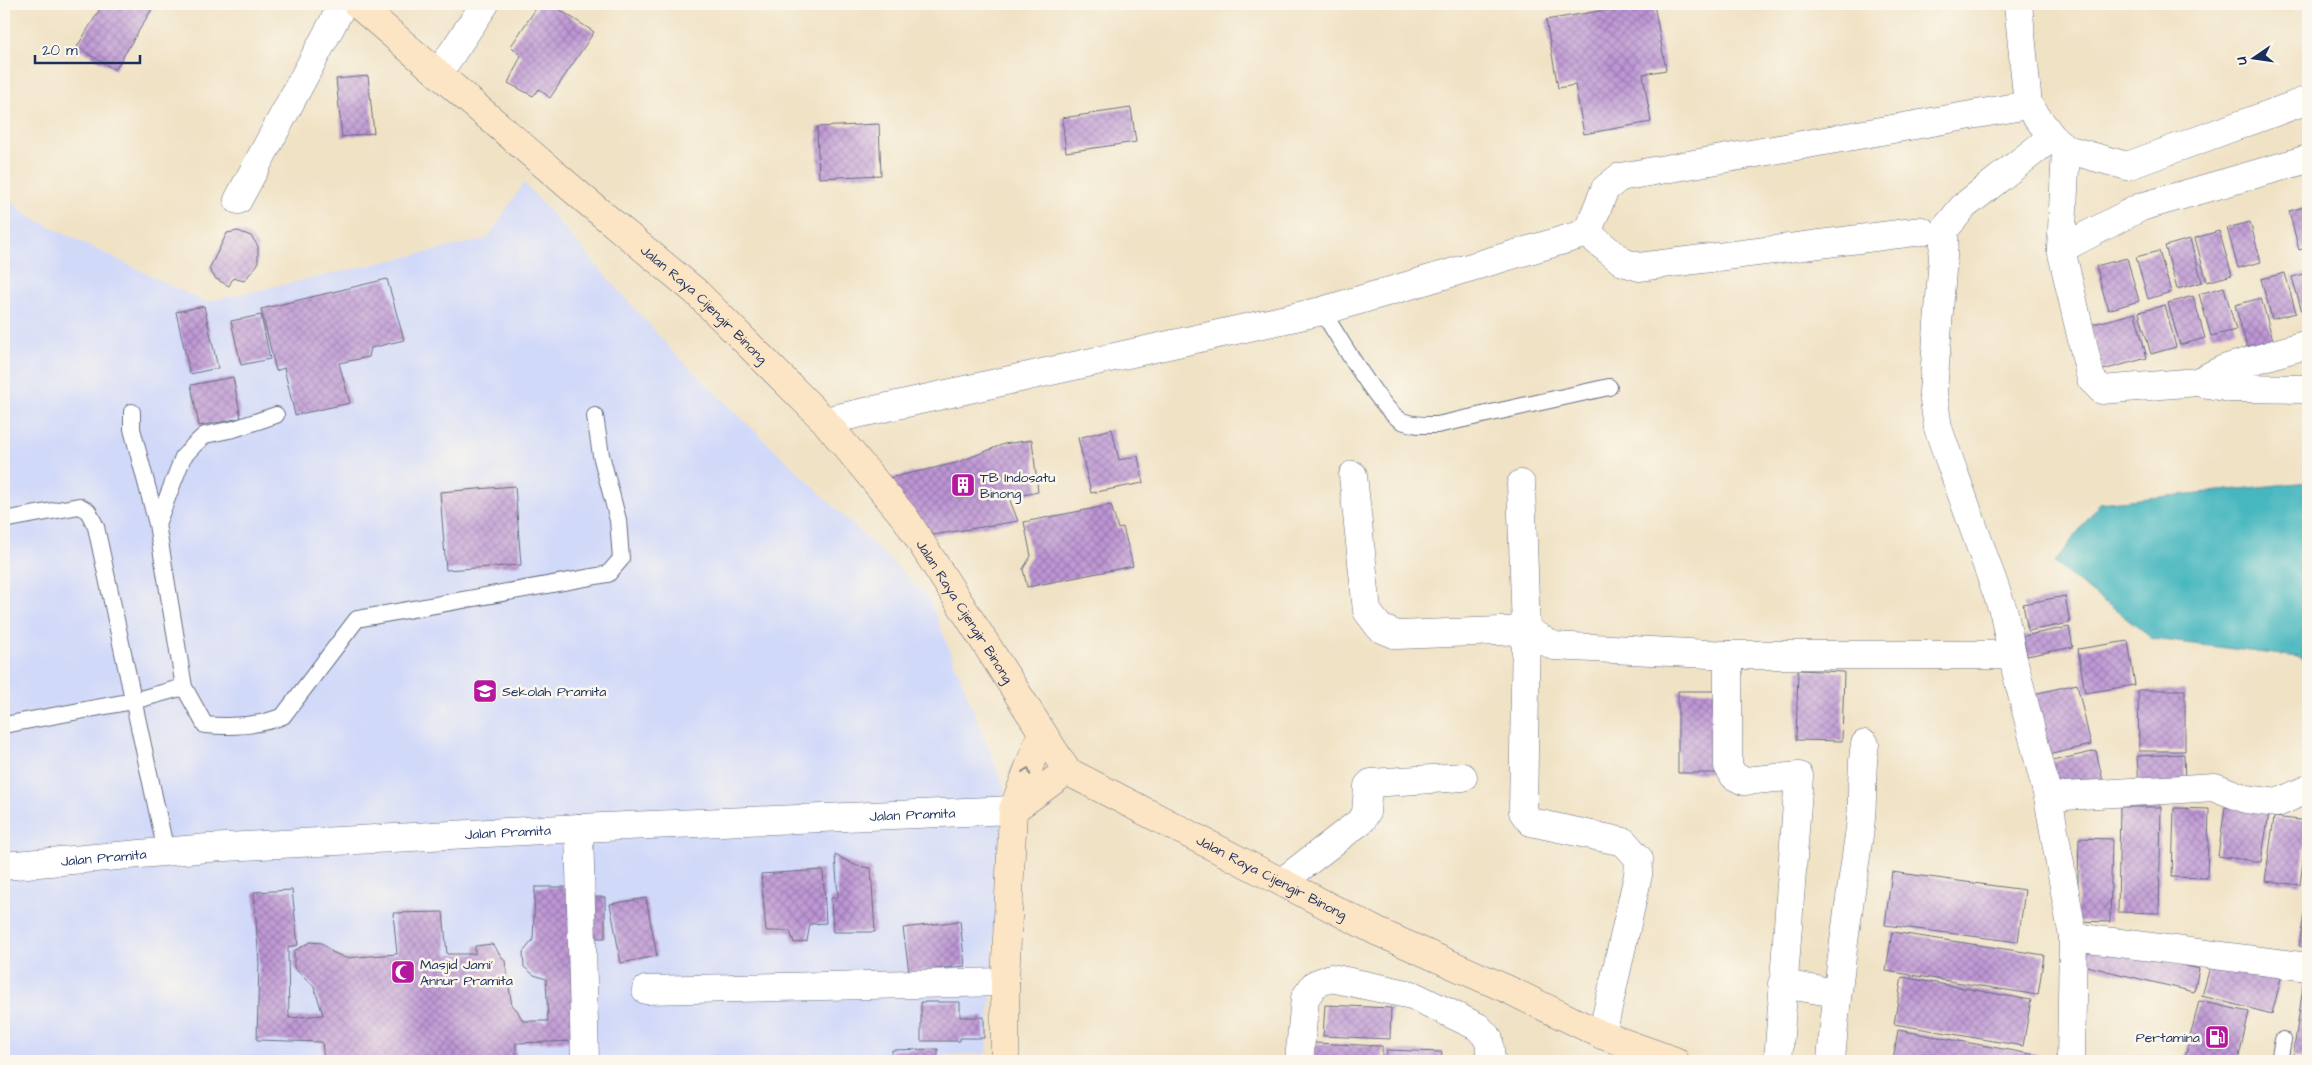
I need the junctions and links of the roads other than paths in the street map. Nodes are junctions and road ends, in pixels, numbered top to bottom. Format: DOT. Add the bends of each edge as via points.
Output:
graph roads {
  1 [pos="354,4"];
  2 [pos="485,4"];
  3 [pos="2018,4"];
  4 [pos="438,74"];
  5 [pos="2308,100"];
  6 [pos="2028,105"];
  7 [pos="2059,143"];
  8 [pos="2308,158"];
  9 [pos="2127,166"];
  10 [pos="238,200"];
  11 [pos="2142,207"];
  12 [pos="1922,231"];
  13 [pos="1587,233"];
  14 [pos="2061,249"];
  15 [pos="1322,311"];
  16 [pos="2308,344"];
  17 [pos="2197,382"];
  18 [pos="1609,387"];
  19 [pos="2308,389"];
  20 [pos="132,412"];
  21 [pos="276,415"];
  22 [pos="596,416"];
  23 [pos="826,421"];
  24 [pos="1353,475"];
  25 [pos="1521,484"];
  26 [pos="4,520"];
  27 [pos="157,524"];
  28 [pos="1526,630"];
  29 [pos="1728,655"];
  30 [pos="2012,655"];
  31 [pos="184,687"];
  32 [pos="133,700"];
  33 [pos="4,725"];
  34 [pos="1042,732"];
  35 [pos="1865,744"];
  36 [pos="1068,771"];
  37 [pos="1463,776"];
  38 [pos="2308,789"];
  39 [pos="2048,797"];
  40 [pos="1013,810"];
  41 [pos="579,828"];
  42 [pos="166,852"];
  43 [pos="4,866"];
  44 [pos="1283,881"];
  45 [pos="2073,937"];
  46 [pos="2308,966"];
  47 [pos="1005,982"];
  48 [pos="1782,984"];
  49 [pos="646,990"];
  50 [pos="1836,993"];
  51 [pos="1602,1035"];
  52 [pos="2283,1040"];
  53 [pos="585,1061"];
  54 [pos="1005,1061"];
  55 [pos="1299,1061"];
  56 [pos="1491,1061"];
  57 [pos="1674,1061"];
  58 [pos="1778,1061"];
  59 [pos="1830,1061"];
  60 [pos="2071,1061"];
  61 [pos="2279,1061"];
  1 -- 4 [label="street, Jalan Raya Cijengir Binong"];
  1 -- 10 [label="street"];
  2 -- 4 [label="street"];
  3 -- 6 [label="street"];
  4 -- 23 [label="street, Jalan Raya Cijengir Binong" via="695,291"];
  5 -- 9 [label="street"];
  6 -- 7 [label="street"];
  6 -- 13 [label="street" via="1620,177 1605,189"];
  7 -- 9 [label="street"];
  7 -- 14 [label="street"];
  7 -- 30 [label="street" via="1964,206 1945,229 1933,394 1938,428 2004,613"];
  8 -- 11 [label="street"];
  9 -- 11 [label="street"];
  11 -- 14 [label="street"];
  12 -- 13 [label="street" via="1639,267 1623,262"];
  13 -- 15 [label="street"];
  14 -- 17 [label="street" via="2091,379 2102,390"];
  15 -- 18 [label="lane" via="1384,406 1401,420 1419,426 1437,425"];
  15 -- 23 [label="street"];
  16 -- 17 [label="street" via="2224,369"];
  17 -- 19 [label="street" via="2230,388"];
  20 -- 27 [label="lane" via="132,429"];
  21 -- 27 [label="lane" via="205,435 194,445 183,458"];
  22 -- 31 [label="lane" via="601,455 618,520 620,558 608,574 357,619 283,716 266,723 205,725"];
  23 -- 34 [label="street, Jalan Raya Cijengir Binong" via="906,519"];
  24 -- 28 [label="street" via="1367,611 1380,628 1397,635"];
  25 -- 28 [label="street"];
  26 -- 32 [label="lane" via="79,506 88,510 96,527"];
  27 -- 31 [label="lane"];
  28 -- 29 [label="street" via="1554,646"];
  28 -- 51 [label="street" via="1523,812 1531,822 1624,842 1639,859"];
  29 -- 30 [label="street"];
  29 -- 48 [label="street" via="1728,766 1734,776 1744,781 1799,776"];
  30 -- 39 [label="street"];
  31 -- 32 [label="lane"];
  32 -- 33 [label="lane"];
  32 -- 42 [label="lane"];
  34 -- 36 [label="street, Jalan Raya Cijengir Binong"];
  40 -- 34 [label="street, one-way"];
  35 -- 50 [label="street" via="1860,824"];
  36 -- 40 [label="street"];
  36 -- 44 [label="street, Jalan Raya Cijengir Binong"];
  37 -- 44 [label="street" via="1371,783 1362,820"];
  38 -- 39 [label="street" via="2277,803 2246,800 2215,787"];
  39 -- 45 [label="street"];
  40 -- 41 [label="street, Jalan Pramita"];
  40 -- 47 [label="street"];
  41 -- 42 [label="street, Jalan Pramita"];
  41 -- 53 [label="street"];
  42 -- 43 [label="street, Jalan Pramita"];
  44 -- 51 [label="street, Jalan Raya Cijengir Binong" via="1378,932"];
  45 -- 46 [label="street"];
  45 -- 60 [label="street"];
  47 -- 49 [label="street"];
  47 -- 54 [label="street"];
  48 -- 50 [label="street"];
  48 -- 58 [label="street"];
  50 -- 59 [label="street"];
  51 -- 57 [label="street, Jalan Raya Cijengir Binong"];
  52 -- 61 [label="lane"];
  55 -- 56 [label="street" via="1305,998 1315,984 1331,978 1412,994 1478,1027 1489,1039"];
}
